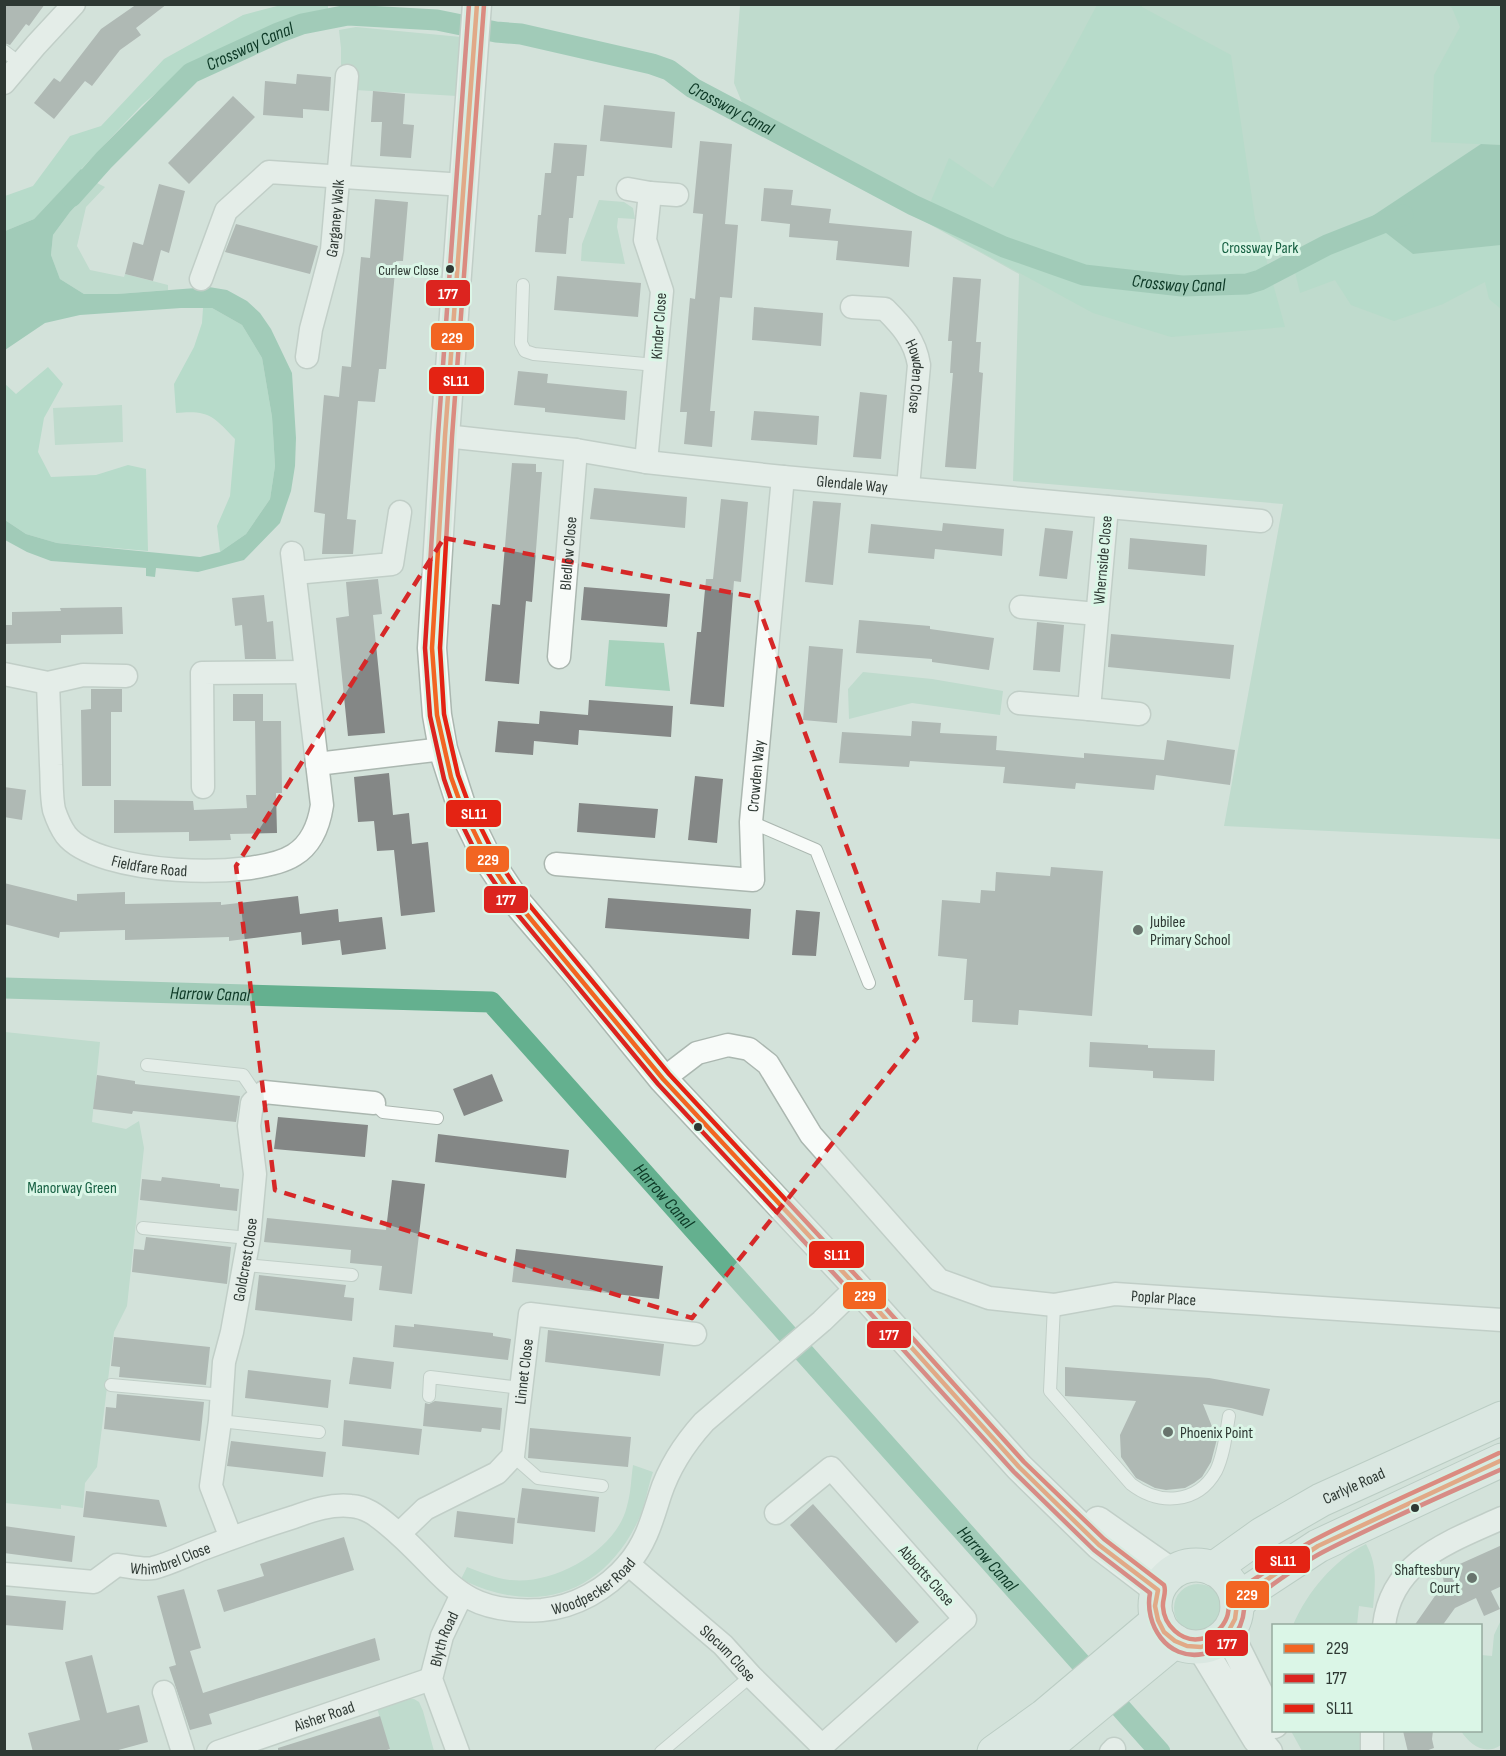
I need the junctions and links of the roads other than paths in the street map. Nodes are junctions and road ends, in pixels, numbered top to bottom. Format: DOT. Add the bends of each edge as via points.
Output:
graph roads {
  1 [pos="74,4"];
  2 [pos="477,4"];
  3 [pos="13,57"];
  4 [pos="347,76"];
  5 [pos="4,83"];
  6 [pos="338,177"];
  7 [pos="464,185"];
  8 [pos="677,195"];
  9 [pos="201,279"];
  10 [pos="523,285"];
  11 [pos="852,307"];
  12 [pos="306,357"];
  13 [pos="656,365"];
  14 [pos="445,436"];
  15 [pos="576,450"];
  16 [pos="646,462"];
  17 [pos="783,477"];
  18 [pos="908,487"];
  19 [pos="1107,507"];
  20 [pos="400,512"];
  21 [pos="1261,521"];
  22 [pos="1021,607"];
  23 [pos="1097,614"];
  24 [pos="559,657"];
  25 [pos="306,672"];
  26 [pos="4,674"];
  27 [pos="126,676"];
  28 [pos="48,682"];
  29 [pos="1019,703"];
  30 [pos="1089,709"];
  31 [pos="1139,714"];
  32 [pos="444,749"];
  33 [pos="317,764"];
  34 [pos="202,787"];
  35 [pos="751,822"];
  36 [pos="556,864"];
  37 [pos="869,983"];
  38 [pos="147,1065"];
  39 [pos="663,1079"];
  40 [pos="258,1097"];
  41 [pos="374,1103"];
  42 [pos="437,1118"];
  43 [pos="143,1228"];
  44 [pos="249,1238"];
  45 [pos="245,1265"];
  46 [pos="352,1275"];
  47 [pos="857,1287"];
  48 [pos="1054,1305"];
  49 [pos="1502,1320"];
  50 [pos="695,1334"];
  51 [pos="111,1385"];
  52 [pos="521,1388"];
  53 [pos="223,1395"];
  54 [pos="429,1396"];
  55 [pos="1229,1416"];
  56 [pos="1502,1418"];
  57 [pos="220,1421"];
  58 [pos="319,1432"];
  59 [pos="513,1456"];
  60 [pos="1502,1460"];
  61 [pos="602,1486"];
  62 [pos="776,1513"];
  63 [pos="1502,1518"];
  64 [pos="399,1534"];
  65 [pos="231,1538"];
  66 [pos="628,1564"];
  67 [pos="1213,1569"];
  68 [pos="4,1574"];
  69 [pos="462,1594"];
  70 [pos="1190,1615"];
  71 [pos="1383,1624"];
  72 [pos="751,1676"];
  73 [pos="431,1678"];
  74 [pos="164,1692"];
  75 [pos="1272,1721"];
  76 [pos="1276,1732"];
  77 [pos="1372,1732"];
  78 [pos="1047,1735"];
  79 [pos="822,1746"];
  80 [pos="183,1752"];
  81 [pos="218,1752"];
  82 [pos="458,1752"];
  83 [pos="661,1752"];
  84 [pos="994,1752"];
  85 [pos="1268,1752"];
  86 [pos="1282,1752"];
  87 [pos="1372,1752"];
  1 -- 3 [label="street"];
  2 -- 7 [label="street"];
  3 -- 5 [label="street"];
  4 -- 6 [label="street, Garganey Walk"];
  6 -- 7 [label="street"];
  6 -- 9 [label="street" via="269,172 226,211"];
  6 -- 12 [label="street, Garganey Walk" via="332,250"];
  7 -- 14 [label="street"];
  8 -- 13 [label="street, Kinder Close" via="639,191 645,240 662,291"];
  10 -- 13 [label="lane" via="521,343 525,351"];
  11 -- 18 [label="street, Howden Close" via="885,309 901,325 916,350 919,365"];
  13 -- 16 [label="street, Kinder Close"];
  14 -- 15 [label="street, Glendale Way"];
  14 -- 32 [label="street" via="432,648 434,693"];
  15 -- 16 [label="street, Glendale Way"];
  15 -- 24 [label="street, Bledlow Close"];
  16 -- 17 [label="street, Glendale Way"];
  17 -- 18 [label="street, Glendale Way"];
  17 -- 35 [label="street, Crowden Way"];
  18 -- 19 [label="street, Glendale Way"];
  19 -- 21 [label="street, Glendale Way"];
  19 -- 23 [label="street, Whernside Close"];
  20 -- 25 [label="street, Fieldfare Road" via="392,564 294,563"];
  22 -- 23 [label="street, Whernside Close"];
  23 -- 30 [label="street, Whernside Close"];
  25 -- 33 [label="street, Fieldfare Road"];
  25 -- 34 [label="street" via="202,673"];
  26 -- 28 [label="street"];
  27 -- 28 [label="street" via="83,675"];
  28 -- 33 [label="street, Fieldfare Road" via="54,810 67,835 86,852 137,865 189,871 247,868 286,859 305,846 317,827 322,805"];
  29 -- 30 [label="street"];
  30 -- 31 [label="street"];
  32 -- 33 [label="street"];
  32 -- 39 [label="street" via="461,805 486,858 514,900"];
  35 -- 36 [label="street, Crowden Way" via="753,880"];
  35 -- 37 [label="lane" via="816,850"];
  38 -- 40 [label="lane" via="243,1075"];
  39 -- 47 [label="street"];
  39 -- 48 [label="street, Poplar Place" via="697,1053 728,1045 749,1049 768,1064 811,1135 939,1280 989,1298"];
  40 -- 41 [label="street" via="264,1092"];
  40 -- 44 [label="street, Goldcrest Close" via="252,1103 249,1126 255,1174"];
  41 -- 42 [label="lane" via="384,1112"];
  43 -- 44 [label="lane"];
  44 -- 45 [label="street, Goldcrest Close"];
  45 -- 46 [label="lane"];
  45 -- 53 [label="street, Goldcrest Close" via="224,1362"];
  47 -- 66 [label="street, Woodpecker Road" via="689,1438 665,1482 645,1542"];
  47 -- 70 [label="street" via="1019,1467"];
  48 -- 49 [label="street, Poplar Place" via="1115,1294"];
  48 -- 55 [label="lane" via="1050,1391 1143,1494 1182,1497 1205,1485 1219,1463"];
  50 -- 52 [label="street, Linnet Close" via="530,1314"];
  51 -- 53 [label="lane"];
  52 -- 54 [label="lane" via="430,1377"];
  52 -- 59 [label="street, Linnet Close"];
  53 -- 57 [label="street, Goldcrest Close"];
  56 -- 67 [label="main road, Carlyle Road" via="1321,1500 1262,1534"];
  57 -- 58 [label="lane"];
  57 -- 65 [label="street, Goldcrest Close" via="211,1486"];
  59 -- 61 [label="lane" via="538,1478"];
  59 -- 64 [label="street" via="497,1473 425,1509"];
  60 -- 70 [label="main road" via="1318,1546 1254,1588"];
  62 -- 79 [label="street, Abbotts Close" via="831,1468 965,1619"];
  63 -- 71 [label="street" via="1412,1565 1390,1596"];
  64 -- 65 [label="street, Woodpecker Road" via="366,1509 341,1505"];
  64 -- 69 [label="street, Woodpecker Road"];
  65 -- 68 [label="street, Whimbrel Close" via="151,1569 117,1565 94,1582"];
  66 -- 69 [label="street, Woodpecker Road" via="593,1594 548,1609 492,1608"];
  66 -- 72 [label="street, Slocum Close" via="723,1645"];
  67 -- 70 [label="main road" via="1230,1584"];
  67 -- 70 [label="main road" via="1185,1567"];
  69 -- 73 [label="street, Blyth Road" via="442,1636"];
  70 -- 75 [label="street"];
  70 -- 78 [label="main road" via="1116,1672"];
  70 -- 85 [label="street" via="1257,1739"];
  72 -- 79 [label="street, Slocum Close"];
  72 -- 83 [label="lane"];
  73 -- 81 [label="street, Aisher Road"];
  73 -- 82 [label="street, Blyth Road"];
  74 -- 80 [label="street"];
  76 -- 86 [label="street"];
  77 -- 87 [label="street"];
  78 -- 84 [label="main road"];
}
